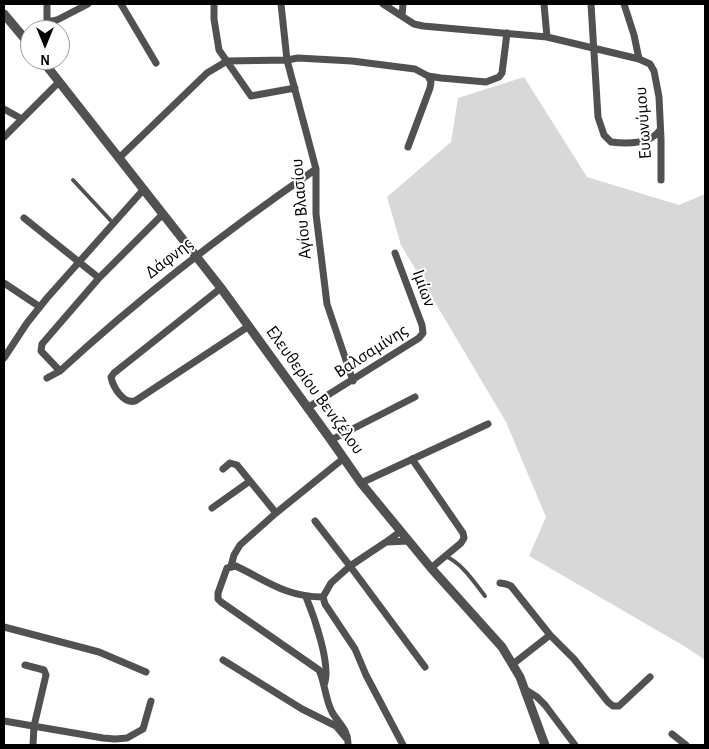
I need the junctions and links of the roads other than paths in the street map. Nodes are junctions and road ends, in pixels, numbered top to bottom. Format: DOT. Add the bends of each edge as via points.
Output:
graph roads {
  1 [pos="47,4"];
  2 [pos="88,4"];
  3 [pos="121,4"];
  4 [pos="214,4"];
  5 [pos="281,4"];
  6 [pos="383,4"];
  7 [pos="403,4"];
  8 [pos="544,4"];
  9 [pos="591,4"];
  10 [pos="624,4"];
  11 [pos="4,14"];
  12 [pos="402,16"];
  13 [pos="47,20"];
  14 [pos="58,20"];
  15 [pos="20,29"];
  16 [pos="507,33"];
  17 [pos="546,38"];
  18 [pos="595,49"];
  19 [pos="639,59"];
  20 [pos="287,60"];
  21 [pos="227,61"];
  22 [pos="156,63"];
  23 [pos="50,70"];
  24 [pos="428,76"];
  25 [pos="59,82"];
  26 [pos="295,88"];
  27 [pos="4,109"];
  28 [pos="22,119"];
  29 [pos="660,130"];
  30 [pos="4,136"];
  31 [pos="408,147"];
  32 [pos="119,158"];
  33 [pos="316,169"];
  34 [pos="73,180"];
  35 [pos="661,180"];
  36 [pos="144,189"];
  37 [pos="163,214"];
  38 [pos="24,218"];
  39 [pos="113,224"];
  40 [pos="395,253"];
  41 [pos="195,257"];
  42 [pos="80,262"];
  43 [pos="99,278"];
  44 [pos="4,283"];
  45 [pos="221,288"];
  46 [pos="40,307"];
  47 [pos="249,326"];
  48 [pos="423,333"];
  49 [pos="4,358"];
  50 [pos="60,370"];
  51 [pos="47,378"];
  52 [pos="353,381"];
  53 [pos="415,397"];
  54 [pos="307,408"];
  55 [pos="488,424"];
  56 [pos="331,440"];
  57 [pos="344,458"];
  58 [pos="412,459"];
  59 [pos="223,469"];
  60 [pos="250,481"];
  61 [pos="361,483"];
  62 [pos="212,508"];
  63 [pos="276,513"];
  64 [pos="316,521"];
  65 [pos="401,531"];
  66 [pos="409,541"];
  67 [pos="386,542"];
  68 [pos="446,556"];
  69 [pos="231,566"];
  70 [pos="350,566"];
  71 [pos="431,568"];
  72 [pos="500,583"];
  73 [pos="485,596"];
  74 [pos="306,597"];
  75 [pos="323,597"];
  76 [pos="4,627"];
  77 [pos="550,635"];
  78 [pos="224,660"];
  79 [pos="25,664"];
  80 [pos="513,664"];
  81 [pos="425,667"];
  82 [pos="146,672"];
  83 [pos="650,677"];
  84 [pos="324,686"];
  85 [pos="526,690"];
  86 [pos="151,701"];
  87 [pos="4,721"];
  88 [pos="34,726"];
  89 [pos="672,734"];
  90 [pos="349,744"];
  91 [pos="33,745"];
  92 [pos="403,745"];
  93 [pos="545,745"];
  94 [pos="575,745"];
  95 [pos="686,745"];
  1 -- 13 [label="street"];
  2 -- 14 [label="street"];
  3 -- 22 [label="street"];
  4 -- 21 [label="street" via="220,50"];
  5 -- 20 [label="street, Αγίου Βλασίου"];
  6 -- 12 [label="street"];
  7 -- 12 [label="street"];
  8 -- 17 [label="street"];
  9 -- 18 [label="street"];
  10 -- 19 [label="street"];
  11 -- 15 [label="street"];
  12 -- 16 [label="street" via="423,26"];
  16 -- 17 [label="street"];
  16 -- 24 [label="street" via="499,77 486,82"];
  17 -- 18 [label="street"];
  18 -- 19 [label="street"];
  18 -- 29 [label="street" via="598,117 604,135 610,142 622,143 650,139"];
  19 -- 29 [label="street, Ευωνύμου" via="650,64 654,71"];
  20 -- 21 [label="street"];
  20 -- 24 [label="street" via="322,59 395,65 416,69"];
  20 -- 26 [label="street, Αγίου Βλασίου"];
  21 -- 26 [label="street" via="251,96"];
  21 -- 32 [label="street" via="207,73"];
  23 -- 25 [label="street, Ελευθερίου Βενιζέλου"];
  24 -- 31 [label="street" via="430,88"];
  25 -- 28 [label="street"];
  25 -- 32 [label="street, Ελευθερίου Βενιζέλου"];
  26 -- 33 [label="street, Αγίου Βλασίου"];
  27 -- 28 [label="street"];
  28 -- 30 [label="street"];
  29 -- 35 [label="street, Ευωνύμου"];
  32 -- 36 [label="street, Ελευθερίου Βενιζέλου"];
  33 -- 41 [label="street, Δάφνης"];
  33 -- 52 [label="street, Αγίου Βλασίου" via="316,214 327,304"];
  34 -- 39 [label="lane"];
  36 -- 37 [label="street, Ελευθερίου Βενιζέλου"];
  36 -- 39 [label="street"];
  37 -- 41 [label="street, Ελευθερίου Βενιζέλου"];
  37 -- 43 [label="street"];
  38 -- 42 [label="street"];
  39 -- 42 [label="street"];
  40 -- 48 [label="street, Ιμίων"];
  41 -- 45 [label="street, Ελευθερίου Βενιζέλου"];
  41 -- 50 [label="street, Δάφνης"];
  42 -- 43 [label="street"];
  42 -- 46 [label="street"];
  43 -- 50 [label="street" via="42,344 41,351"];
  44 -- 46 [label="street"];
  45 -- 47 [label="street, Ελευθερίου Βενιζέλου"];
  45 -- 47 [label="street" via="114,373 112,382 125,400 135,400"];
  46 -- 49 [label="street"];
  47 -- 54 [label="street, Ελευθερίου Βενιζέλου"];
  48 -- 52 [label="street, Βαλσαμίνης"];
  50 -- 51 [label="street, Δάφνης"];
  52 -- 54 [label="street, Βαλσαμίνης"];
  53 -- 56 [label="street"];
  54 -- 56 [label="street, Ελευθερίου Βενιζέλου"];
  55 -- 58 [label="street"];
  56 -- 57 [label="street, Ελευθερίου Βενιζέλου"];
  57 -- 61 [label="street, Ελευθερίου Βενιζέλου"];
  57 -- 63 [label="street"];
  58 -- 61 [label="street"];
  58 -- 68 [label="street" via="463,533 462,543"];
  59 -- 60 [label="street" via="230,463 237,465"];
  60 -- 62 [label="street"];
  60 -- 63 [label="street"];
  61 -- 65 [label="street, Ελευθερίου Βενιζέλου"];
  63 -- 69 [label="street" via="240,545"];
  64 -- 70 [label="street"];
  65 -- 66 [label="street, Ελευθερίου Βενιζέλου"];
  65 -- 67 [label="street"];
  66 -- 67 [label="street"];
  66 -- 71 [label="street, Ελευθερίου Βενιζέλου"];
  67 -- 70 [label="street"];
  68 -- 71 [label="street"];
  68 -- 73 [label="lane"];
  69 -- 74 [label="street" via="274,587"];
  69 -- 84 [label="street" via="227,568 218,599 319,670"];
  70 -- 75 [label="street" via="331,583"];
  70 -- 81 [label="street"];
  71 -- 80 [label="street, Ελευθερίου Βενιζέλου" via="492,635"];
  72 -- 77 [label="street" via="511,586"];
  74 -- 75 [label="street"];
  74 -- 84 [label="street" via="326,666"];
  75 -- 92 [label="street" via="355,649"];
  76 -- 82 [label="street" via="99,652"];
  77 -- 80 [label="street"];
  77 -- 83 [label="street" via="613,706 619,706"];
  78 -- 90 [label="street" via="302,709 336,726"];
  79 -- 88 [label="street" via="44,670 46,675"];
  80 -- 85 [label="street, Ελευθερίου Βενιζέλου"];
  84 -- 90 [label="street" via="326,698 348,736"];
  85 -- 93 [label="street, Ελευθερίου Βενιζέλου"];
  85 -- 94 [label="street" via="545,704"];
  86 -- 88 [label="street" via="143,729 126,738 103,738"];
  87 -- 88 [label="street"];
  88 -- 91 [label="street"];
  89 -- 95 [label="street"];
}
